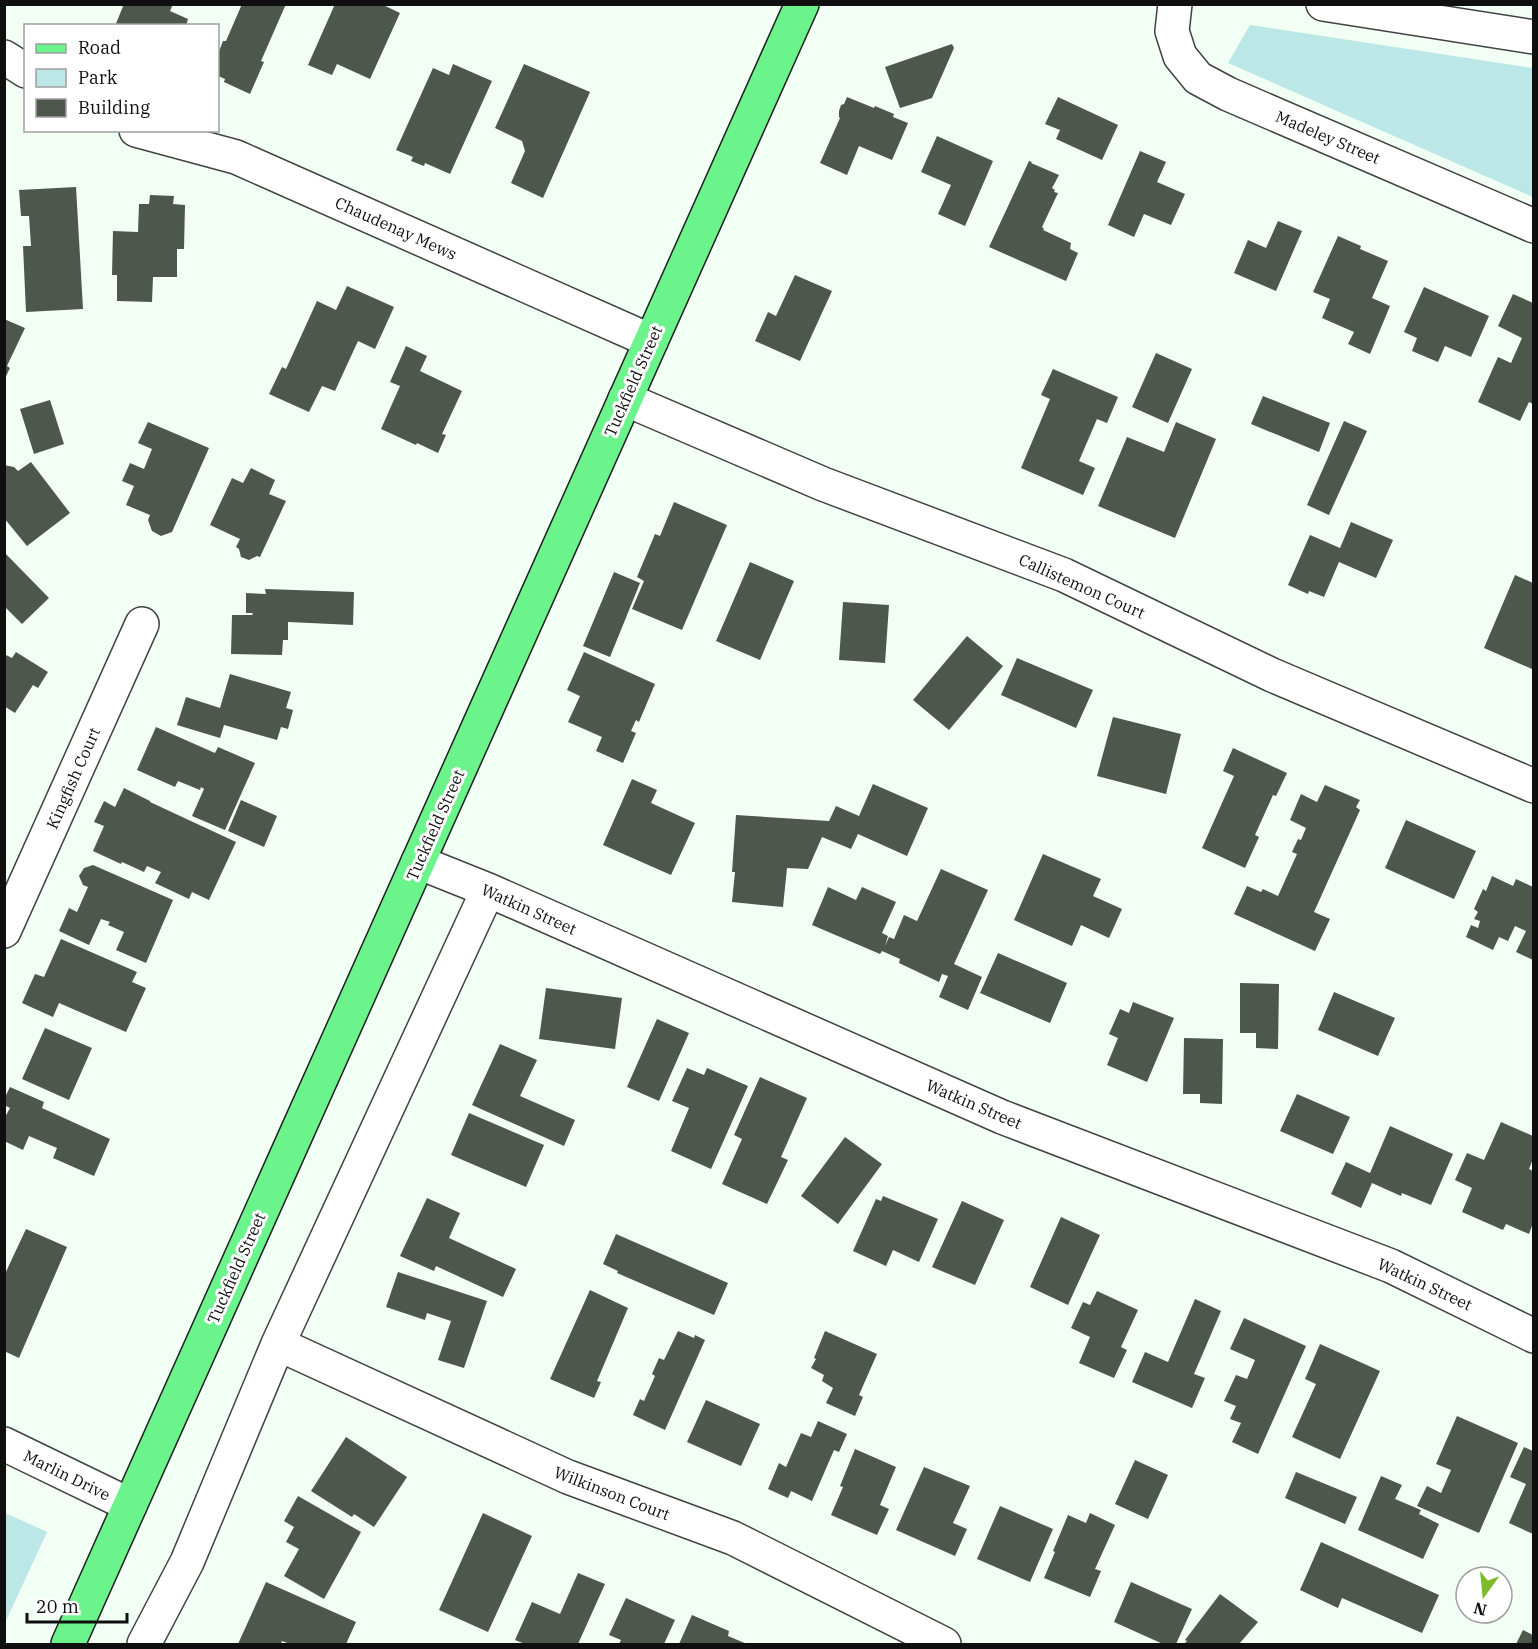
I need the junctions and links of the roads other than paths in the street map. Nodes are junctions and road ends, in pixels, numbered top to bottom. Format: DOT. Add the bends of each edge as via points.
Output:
graph roads {
  1 [pos="802,4"];
  2 [pos="1175,4"];
  3 [pos="1323,4"];
  4 [pos="1533,37"];
  5 [pos="4,57"];
  6 [pos="24,70"];
  7 [pos="143,132"];
  8 [pos="1533,226"];
  9 [pos="651,341"];
  10 [pos="625,399"];
  11 [pos="142,624"];
  12 [pos="1533,786"];
  13 [pos="418,862"];
  14 [pos="488,890"];
  15 [pos="4,931"];
  16 [pos="1533,1336"];
  17 [pos="278,1344"];
  18 [pos="4,1444"];
  19 [pos="130,1506"];
  20 [pos="68,1644"];
  21 [pos="144,1644"];
  22 [pos="944,1644"];
  1 -- 9 [label="main road, Tuckfield Street"];
  2 -- 8 [label="street, Madeley Street" via="1172,31 1180,56 1198,78"];
  3 -- 4 [label="street"];
  5 -- 6 [label="street"];
  7 -- 9 [label="street, Chaudenay Mews" via="236,158"];
  9 -- 10 [label="main road, Tuckfield Street"];
  10 -- 12 [label="street, Callistemon Court" via="823,484 1064,575 1272,675"];
  10 -- 13 [label="main road, Tuckfield Street"];
  11 -- 15 [label="street, Kingfish Court"];
  13 -- 14 [label="street, Watkin Street"];
  13 -- 19 [label="main road, Tuckfield Street"];
  14 -- 16 [label="street, Watkin Street" via="1002,1117 1391,1266"];
  14 -- 17 [label="street"];
  17 -- 21 [label="street" via="186,1562"];
  17 -- 22 [label="street, Wilkinson Court" via="568,1478 733,1538"];
  18 -- 19 [label="street, Marlin Drive"];
  19 -- 20 [label="main road, Tuckfield Street"];
}
